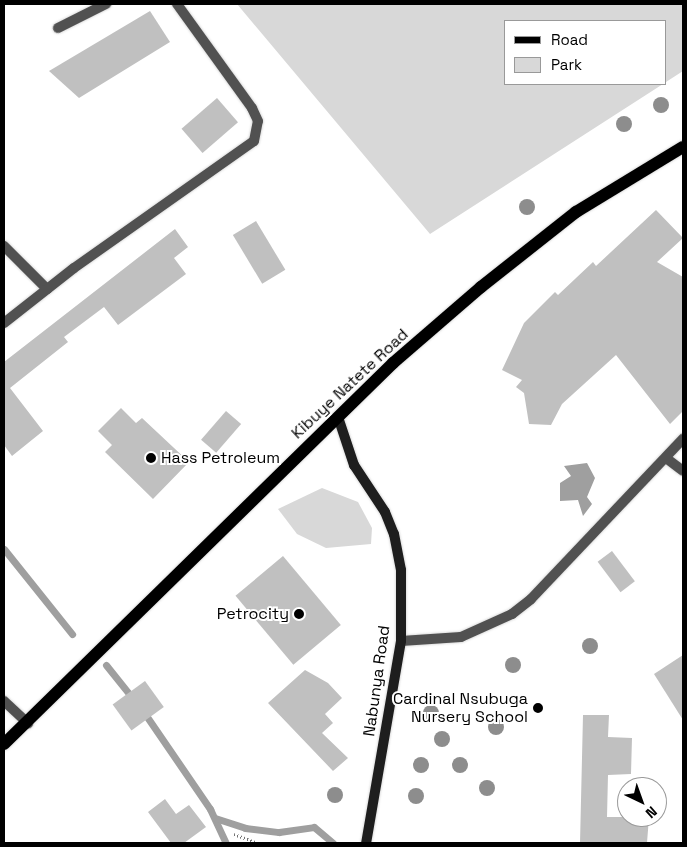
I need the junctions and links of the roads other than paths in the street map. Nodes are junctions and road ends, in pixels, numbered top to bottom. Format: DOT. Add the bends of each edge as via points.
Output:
graph roads {
  1 [pos="106,4"];
  2 [pos="177,4"];
  3 [pos="58,28"];
  4 [pos="683,147"];
  5 [pos="4,246"];
  6 [pos="48,289"];
  7 [pos="4,323"];
  8 [pos="338,417"];
  9 [pos="683,439"];
  10 [pos="666,458"];
  11 [pos="683,471"];
  12 [pos="401,641"];
  13 [pos="4,701"];
  14 [pos="28,723"];
  15 [pos="4,744"];
  16 [pos="366,843"];
  1 -- 3 [label="street"];
  2 -- 6 [label="street" via="252,108 258,121 254,141"];
  4 -- 8 [label="main road, Kibuye Natete Road" via="576,212 488,281"];
  5 -- 6 [label="street"];
  6 -- 7 [label="street"];
  8 -- 12 [label="main road, Nabunya Road" via="354,466 373,489 394,534 401,570"];
  8 -- 14 [label="main road, Kibuye Natete Road"];
  9 -- 10 [label="street"];
  10 -- 11 [label="street"];
  10 -- 12 [label="street" via="531,600 512,614 461,637"];
  12 -- 16 [label="main road, Nabunya Road"];
  13 -- 14 [label="street"];
  14 -- 15 [label="main road, Kibuye Natete Road"];
}
